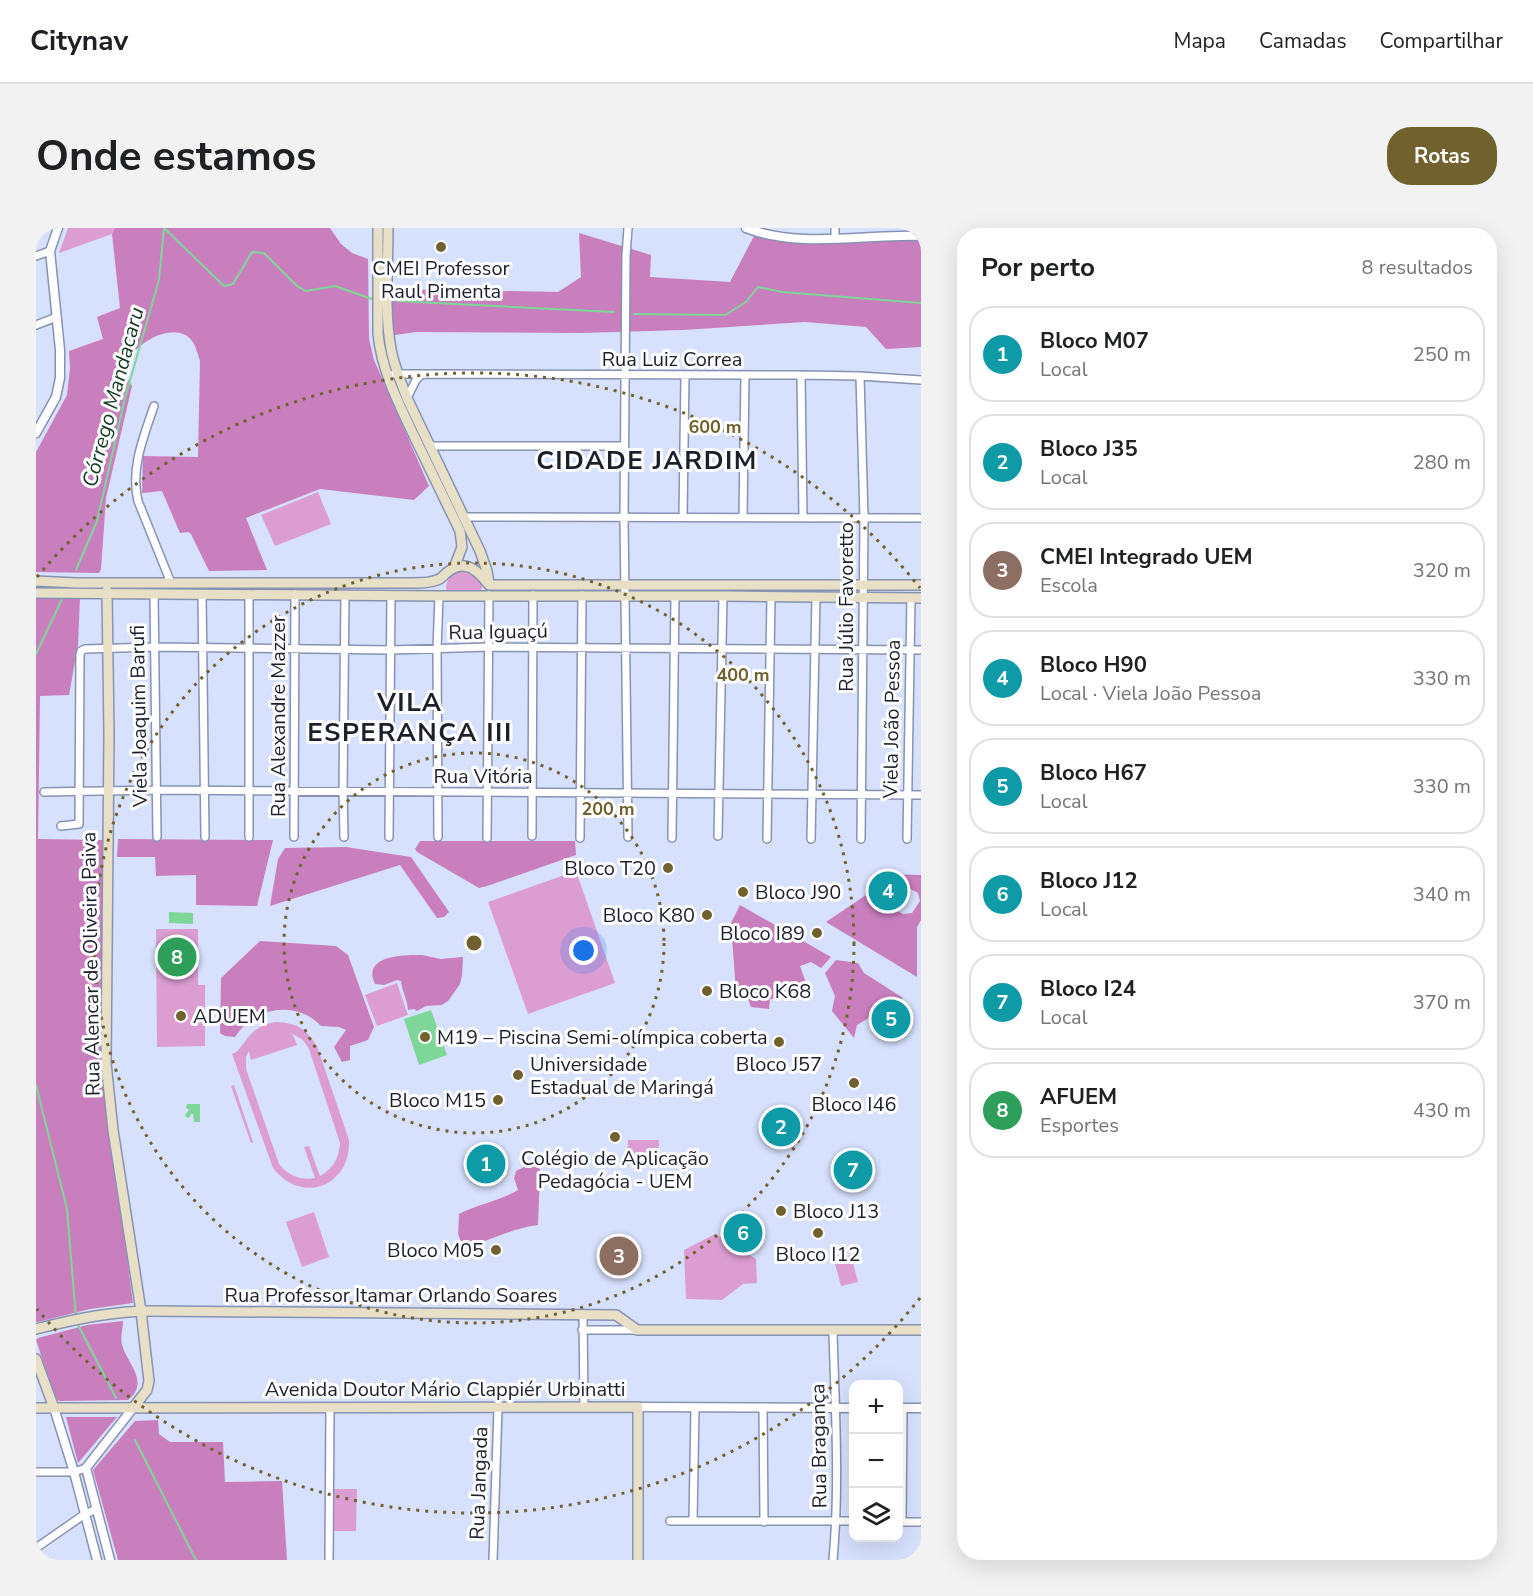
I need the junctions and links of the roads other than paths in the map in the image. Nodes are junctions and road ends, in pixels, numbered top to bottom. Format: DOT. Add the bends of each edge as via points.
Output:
graph roads {
  1 [pos="58,228"];
  2 [pos="378,228"];
  3 [pos="388,228"];
  4 [pos="628,228"];
  5 [pos="746,228"];
  6 [pos="835,228"];
  7 [pos="897,232"];
  8 [pos="921,236"];
  9 [pos="835,239"];
  10 [pos="50,251"];
  11 [pos="36,256"];
  12 [pos="57,317"];
  13 [pos="36,325"];
  14 [pos="397,374"];
  15 [pos="422,374"];
  16 [pos="624,375"];
  17 [pos="685,375"];
  18 [pos="746,375"];
  19 [pos="801,375"];
  20 [pos="387,376"];
  21 [pos="860,376"];
  22 [pos="921,380"];
  23 [pos="407,398"];
  24 [pos="154,406"];
  25 [pos="36,433"];
  26 [pos="431,446"];
  27 [pos="624,446"];
  28 [pos="463,517"];
  29 [pos="683,517"];
  30 [pos="743,517"];
  31 [pos="803,517"];
  32 [pos="624,518"];
  33 [pos="864,518"];
  34 [pos="921,518"];
  35 [pos="454,568"];
  36 [pos="440,580"];
  37 [pos="36,581"];
  38 [pos="107,583"];
  39 [pos="171,583"];
  40 [pos="489,585"];
  41 [pos="863,585"];
  42 [pos="921,585"];
  43 [pos="625,590"];
  44 [pos="36,593"];
  45 [pos="107,594"];
  46 [pos="154,594"];
  47 [pos="202,594"];
  48 [pos="249,594"];
  49 [pos="295,594"];
  50 [pos="345,595"];
  51 [pos="489,595"];
  52 [pos="533,595"];
  53 [pos="582,595"];
  54 [pos="391,596"];
  55 [pos="438,596"];
  56 [pos="675,596"];
  57 [pos="723,596"];
  58 [pos="771,597"];
  59 [pos="816,598"];
  60 [pos="863,598"];
  61 [pos="911,598"];
  62 [pos="921,598"];
  63 [pos="155,647"];
  64 [pos="202,647"];
  65 [pos="489,647"];
  66 [pos="533,647"];
  67 [pos="107,648"];
  68 [pos="249,648"];
  69 [pos="582,648"];
  70 [pos="624,648"];
  71 [pos="675,648"];
  72 [pos="722,648"];
  73 [pos="296,649"];
  74 [pos="344,649"];
  75 [pos="770,649"];
  76 [pos="815,649"];
  77 [pos="863,649"];
  78 [pos="910,649"];
  79 [pos="391,650"];
  80 [pos="437,650"];
  81 [pos="921,650"];
  82 [pos="108,790"];
  83 [pos="157,790"];
  84 [pos="80,791"];
  85 [pos="205,791"];
  86 [pos="249,791"];
  87 [pos="294,791"];
  88 [pos="343,791"];
  89 [pos="44,792"];
  90 [pos="390,792"];
  91 [pos="439,792"];
  92 [pos="487,792"];
  93 [pos="532,793"];
  94 [pos="580,793"];
  95 [pos="627,793"];
  96 [pos="674,794"];
  97 [pos="720,794"];
  98 [pos="767,794"];
  99 [pos="812,794"];
  100 [pos="861,795"];
  101 [pos="908,795"];
  102 [pos="921,795"];
  103 [pos="61,826"];
  104 [pos="532,836"];
  105 [pos="718,836"];
  106 [pos="157,837"];
  107 [pos="205,837"];
  108 [pos="249,837"];
  109 [pos="294,837"];
  110 [pos="344,837"];
  111 [pos="389,837"];
  112 [pos="438,837"];
  113 [pos="628,837"];
  114 [pos="487,838"];
  115 [pos="580,838"];
  116 [pos="672,838"];
  117 [pos="767,838"];
  118 [pos="811,839"];
  119 [pos="861,839"];
  120 [pos="907,839"];
  121 [pos="141,1311"];
  122 [pos="583,1314"];
  123 [pos="36,1329"];
  124 [pos="582,1330"];
  125 [pos="637,1330"];
  126 [pos="921,1330"];
  127 [pos="833,1331"];
  128 [pos="36,1359"];
  129 [pos="330,1407"];
  130 [pos="584,1407"];
  131 [pos="638,1407"];
  132 [pos="763,1407"];
  133 [pos="36,1408"];
  134 [pos="54,1408"];
  135 [pos="133,1408"];
  136 [pos="498,1408"];
  137 [pos="695,1408"];
  138 [pos="836,1408"];
  139 [pos="849,1408"];
  140 [pos="903,1408"];
  141 [pos="921,1408"];
  142 [pos="901,1434"];
  143 [pos="86,1468"];
  144 [pos="36,1472"];
  145 [pos="74,1472"];
  146 [pos="900,1488"];
  147 [pos="97,1509"];
  148 [pos="85,1514"];
  149 [pos="670,1521"];
  150 [pos="693,1521"];
  151 [pos="836,1521"];
  152 [pos="849,1521"];
  153 [pos="764,1522"];
  154 [pos="903,1522"];
  155 [pos="921,1522"];
  156 [pos="36,1548"];
  157 [pos="96,1556"];
  158 [pos="110,1560"];
  159 [pos="329,1560"];
  160 [pos="493,1560"];
  161 [pos="638,1560"];
  162 [pos="833,1560"];
  1 -- 10 [label="street"];
  2 -- 20 [label="main road" via="378,334"];
  3 -- 14 [label="main road" via="387,289"];
  4 -- 16 [label="street"];
  5 -- 9 [label="street" via="782,237"];
  6 -- 9 [label="street"];
  7 -- 8 [label="street"];
  7 -- 9 [label="street"];
  10 -- 11 [label="street"];
  10 -- 12 [label="street"];
  12 -- 13 [label="street"];
  12 -- 25 [label="street" via="61,365 58,387"];
  14 -- 15 [label="street, Rua Luiz Correa"];
  14 -- 20 [label="street, Rua Luiz Correa"];
  14 -- 23 [label="main road"];
  15 -- 16 [label="street, Rua Luiz Correa"];
  15 -- 23 [label="street"];
  16 -- 17 [label="street, Rua Luiz Correa"];
  16 -- 27 [label="street"];
  17 -- 18 [label="street, Rua Luiz Correa"];
  17 -- 29 [label="street"];
  18 -- 19 [label="street, Rua Luiz Correa"];
  18 -- 30 [label="street"];
  19 -- 21 [label="street, Rua Luiz Correa"];
  19 -- 31 [label="street"];
  20 -- 35 [label="main road" via="460,531 462,547"];
  21 -- 22 [label="street, Rua Luiz Correa"];
  21 -- 33 [label="street, Rua Júlio Favoretto"];
  23 -- 26 [label="main road"];
  24 -- 39 [label="street" via="138,454 135,489"];
  26 -- 27 [label="street"];
  26 -- 28 [label="main road"];
  27 -- 32 [label="street"];
  28 -- 32 [label="street"];
  28 -- 40 [label="main road" via="480,551"];
  29 -- 30 [label="street"];
  29 -- 32 [label="street"];
  30 -- 31 [label="street"];
  31 -- 33 [label="street"];
  32 -- 43 [label="street"];
  33 -- 34 [label="street"];
  33 -- 41 [label="street, Rua Júlio Favoretto"];
  35 -- 36 [label="main road"];
  35 -- 40 [label="main road" via="471,567"];
  36 -- 39 [label="main road" via="413,584"];
  36 -- 55 [label="main road"];
  37 -- 38 [label="main road"];
  38 -- 39 [label="main road"];
  38 -- 45 [label="main road, Rua Alencar de Oliveira Paiva"];
  40 -- 43 [label="main road"];
  40 -- 51 [label="main road"];
  41 -- 42 [label="main road"];
  41 -- 43 [label="main road"];
  41 -- 60 [label="street, Rua Júlio Favoretto"];
  43 -- 53 [label="main road"];
  43 -- 56 [label="main road"];
  43 -- 70 [label="street"];
  44 -- 45 [label="main road"];
  45 -- 46 [label="main road"];
  45 -- 67 [label="main road, Rua Alencar de Oliveira Paiva"];
  46 -- 47 [label="main road"];
  46 -- 63 [label="street, Viela Joaquim Barufi"];
  47 -- 48 [label="main road"];
  47 -- 64 [label="street"];
  48 -- 49 [label="main road"];
  48 -- 68 [label="street"];
  49 -- 50 [label="main road"];
  49 -- 73 [label="street, Rua Alexandre Mazzer"];
  50 -- 54 [label="main road"];
  50 -- 74 [label="street"];
  51 -- 52 [label="main road"];
  51 -- 55 [label="main road"];
  51 -- 65 [label="street"];
  52 -- 53 [label="main road"];
  52 -- 66 [label="street"];
  53 -- 69 [label="street"];
  54 -- 55 [label="main road"];
  54 -- 79 [label="street"];
  55 -- 80 [label="street"];
  56 -- 57 [label="main road"];
  56 -- 71 [label="street"];
  57 -- 58 [label="main road"];
  57 -- 72 [label="street"];
  58 -- 59 [label="main road"];
  58 -- 75 [label="street"];
  59 -- 60 [label="main road"];
  59 -- 76 [label="street"];
  60 -- 61 [label="main road"];
  60 -- 77 [label="street, Rua Júlio Favoretto"];
  61 -- 62 [label="main road"];
  61 -- 78 [label="street, Viela João Pessoa"];
  63 -- 64 [label="street, Rua Iguaçú"];
  63 -- 67 [label="street, Rua Iguaçú"];
  63 -- 83 [label="street, Viela Joaquim Barufi"];
  64 -- 68 [label="street, Rua Iguaçú"];
  64 -- 85 [label="street"];
  65 -- 66 [label="street, Rua Iguaçú"];
  65 -- 80 [label="street, Rua Iguaçú"];
  65 -- 92 [label="street"];
  66 -- 69 [label="street, Rua Iguaçú"];
  66 -- 93 [label="street"];
  67 -- 82 [label="main road, Rua Alencar de Oliveira Paiva"];
  67 -- 84 [label="street, Rua Iguaçú" via="85,649 80,655"];
  68 -- 73 [label="street, Rua Iguaçú"];
  68 -- 86 [label="street"];
  69 -- 70 [label="street, Rua Iguaçú"];
  69 -- 94 [label="street"];
  70 -- 71 [label="street, Rua Iguaçú"];
  70 -- 95 [label="street"];
  71 -- 72 [label="street, Rua Iguaçú"];
  71 -- 96 [label="street"];
  72 -- 75 [label="street, Rua Iguaçú"];
  72 -- 97 [label="street"];
  73 -- 74 [label="street, Rua Iguaçú"];
  73 -- 87 [label="street, Rua Alexandre Mazzer"];
  74 -- 79 [label="street, Rua Iguaçú"];
  74 -- 88 [label="street"];
  75 -- 76 [label="street, Rua Iguaçú"];
  75 -- 98 [label="street"];
  76 -- 77 [label="street, Rua Iguaçú"];
  76 -- 99 [label="street"];
  77 -- 78 [label="street, Rua Iguaçú"];
  77 -- 100 [label="street, Rua Júlio Favoretto"];
  78 -- 81 [label="street, Rua Iguaçú"];
  78 -- 101 [label="street, Viela João Pessoa"];
  79 -- 80 [label="street, Rua Iguaçú"];
  79 -- 90 [label="street"];
  80 -- 91 [label="street"];
  82 -- 83 [label="street, Rua Vitória"];
  82 -- 84 [label="street, Rua Vitória"];
  82 -- 121 [label="main road, Rua Alencar de Oliveira Paiva" via="106,1063"];
  83 -- 85 [label="street, Rua Vitória"];
  83 -- 106 [label="street, Viela Joaquim Barufi"];
  84 -- 89 [label="street, Rua Vitória"];
  84 -- 103 [label="street" via="79,824"];
  85 -- 86 [label="street, Rua Vitória"];
  85 -- 107 [label="street"];
  86 -- 87 [label="street, Rua Vitória"];
  86 -- 108 [label="street"];
  87 -- 88 [label="street, Rua Vitória"];
  87 -- 109 [label="street, Rua Alexandre Mazzer"];
  88 -- 90 [label="street, Rua Vitória"];
  88 -- 110 [label="street"];
  90 -- 91 [label="street, Rua Vitória"];
  90 -- 111 [label="street"];
  91 -- 92 [label="street, Rua Vitória"];
  91 -- 112 [label="street"];
  92 -- 93 [label="street, Rua Vitória"];
  92 -- 114 [label="street"];
  93 -- 94 [label="street, Rua Vitória"];
  93 -- 104 [label="street"];
  94 -- 95 [label="street, Rua Vitória"];
  94 -- 115 [label="street"];
  95 -- 96 [label="street, Rua Vitória"];
  95 -- 113 [label="street"];
  96 -- 97 [label="street, Rua Vitória"];
  96 -- 116 [label="street"];
  97 -- 98 [label="street, Rua Vitória"];
  97 -- 105 [label="street"];
  98 -- 99 [label="street, Rua Vitória"];
  98 -- 117 [label="street"];
  99 -- 100 [label="street, Rua Vitória"];
  99 -- 118 [label="street"];
  100 -- 101 [label="street, Rua Vitória"];
  100 -- 119 [label="street, Rua Júlio Favoretto"];
  101 -- 102 [label="street, Rua Vitória"];
  101 -- 120 [label="street, Viela João Pessoa"];
  121 -- 122 [label="main road, Rua Professor Itamar Orlando Soares"];
  121 -- 123 [label="main road" via="88,1316"];
  121 -- 135 [label="main road, Rua Alencar de Oliveira Paiva" via="149,1381"];
  122 -- 124 [label="street"];
  122 -- 125 [label="main road, Rua Professor Itamar Orlando Soares" via="616,1315"];
  124 -- 125 [label="street"];
  124 -- 130 [label="street"];
  125 -- 127 [label="main road"];
  126 -- 127 [label="main road"];
  127 -- 138 [label="street, Rua Bragança"];
  128 -- 134 [label="main road"];
  129 -- 135 [label="main road, Avenida Doutor Mário Clappiér Urbinatti"];
  129 -- 136 [label="main road, Avenida Doutor Mário Clappiér Urbinatti"];
  129 -- 159 [label="street"];
  130 -- 131 [label="main road, Avenida Doutor Mário Clappiér Urbinatti"];
  130 -- 136 [label="main road, Avenida Doutor Mário Clappiér Urbinatti"];
  131 -- 137 [label="street, Avenida Doutor Mário Clappiér Urbinatti"];
  131 -- 161 [label="main road"];
  132 -- 137 [label="street, Avenida Doutor Mário Clappiér Urbinatti"];
  132 -- 138 [label="street, Avenida Doutor Mário Clappiér Urbinatti"];
  132 -- 153 [label="street"];
  133 -- 134 [label="main road, Avenida Doutor Mário Clappiér Urbinatti"];
  134 -- 135 [label="main road, Avenida Doutor Mário Clappiér Urbinatti"];
  134 -- 145 [label="street"];
  135 -- 143 [label="street"];
  136 -- 160 [label="street, Rua Jangada"];
  137 -- 150 [label="street"];
  138 -- 139 [label="street, Avenida Doutor Mário Clappiér Urbinatti"];
  138 -- 151 [label="street, Rua Bragança"];
  140 -- 141 [label="street"];
  142 -- 146 [label="street"];
  143 -- 145 [label="street"];
  143 -- 147 [label="street"];
  144 -- 145 [label="street"];
  145 -- 148 [label="street"];
  147 -- 148 [label="street"];
  147 -- 158 [label="street"];
  148 -- 156 [label="street"];
  148 -- 157 [label="street"];
  149 -- 150 [label="street"];
  150 -- 153 [label="street"];
  151 -- 152 [label="street"];
  151 -- 153 [label="street"];
  151 -- 162 [label="street, Rua Bragança"];
  154 -- 155 [label="street"];
}
